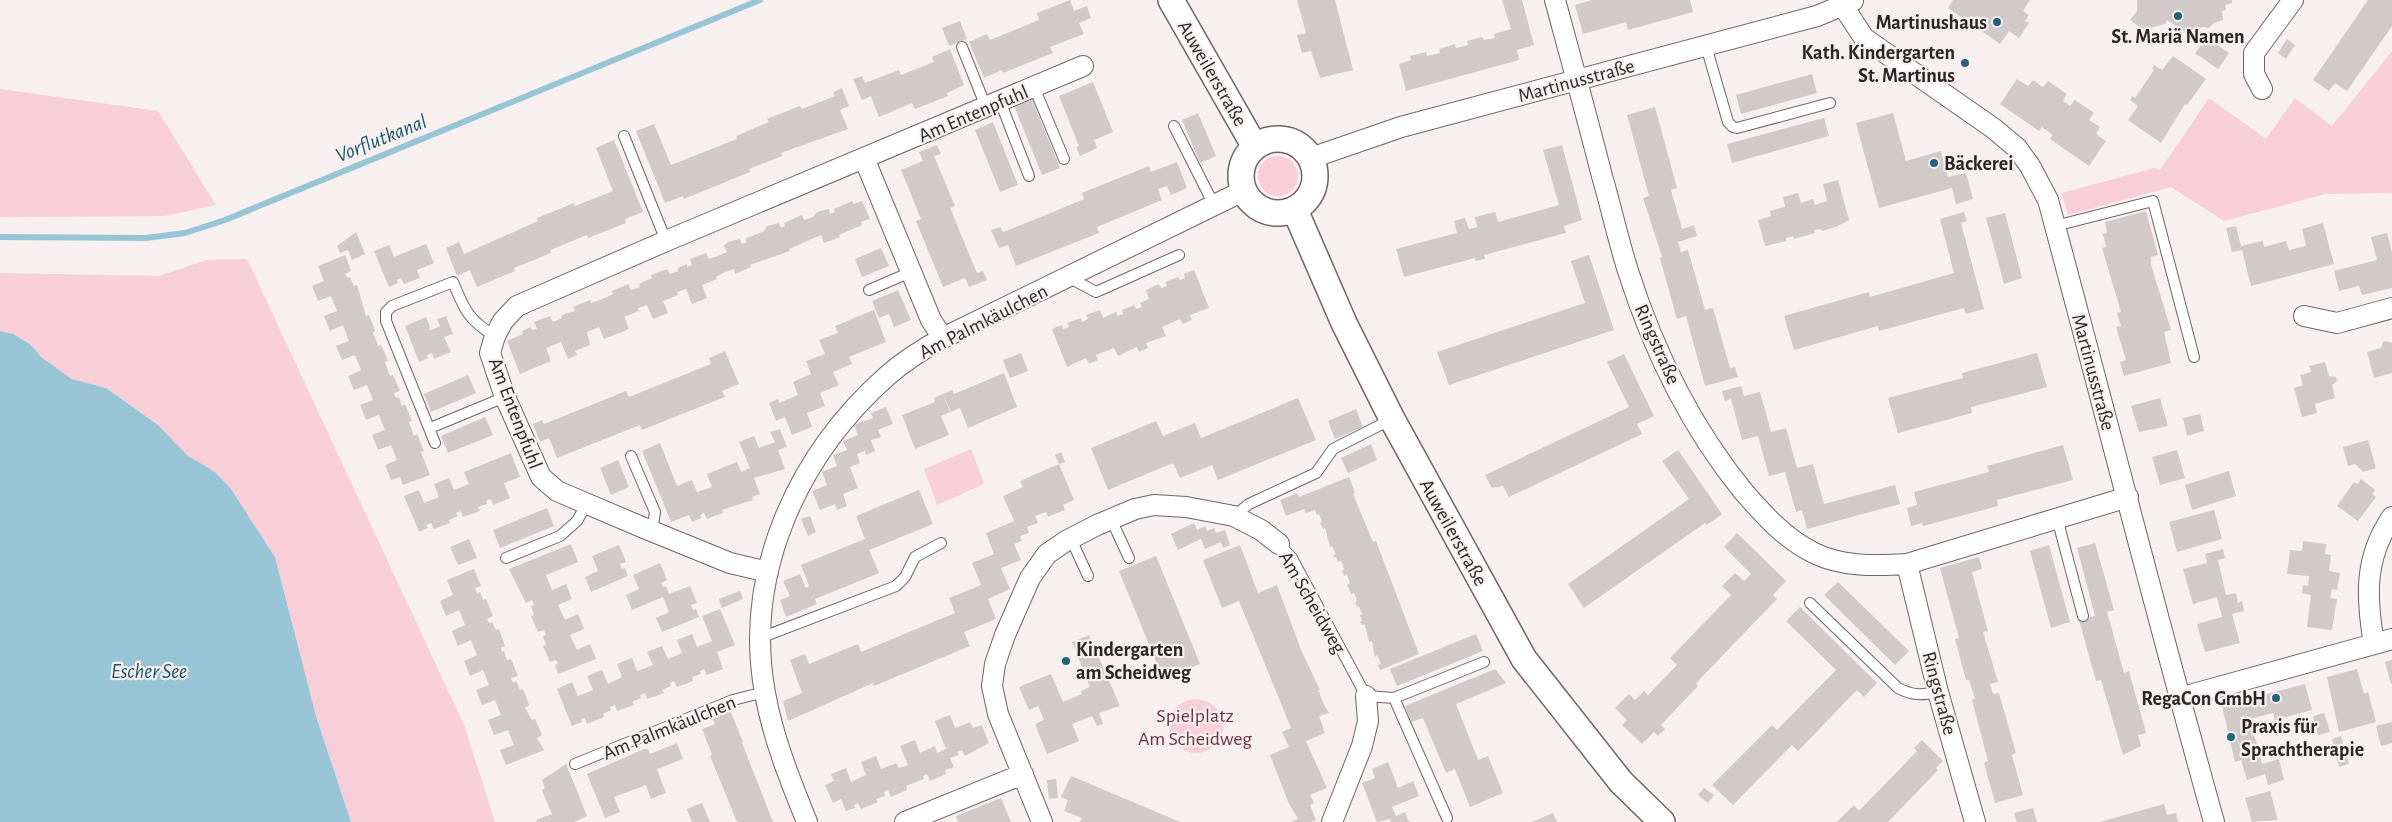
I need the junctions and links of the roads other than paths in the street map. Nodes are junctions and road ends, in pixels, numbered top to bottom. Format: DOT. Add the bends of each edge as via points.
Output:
graph roads {
  1 [pos="1171,0"];
  2 [pos="1555,0"];
  3 [pos="2293,0"];
  4 [pos="1849,3"];
  5 [pos="1706,46"];
  6 [pos="962,48"];
  7 [pos="1083,66"];
  8 [pos="1577,80"];
  9 [pos="1034,87"];
  10 [pos="2262,89"];
  11 [pos="1830,103"];
  12 [pos="993,104"];
  13 [pos="1174,126"];
  14 [pos="624,136"];
  15 [pos="1255,147"];
  16 [pos="864,158"];
  17 [pos="1311,158"];
  18 [pos="1064,159"];
  19 [pos="1029,176"];
  20 [pos="1244,191"];
  21 [pos="1214,205"];
  22 [pos="1295,210"];
  23 [pos="2055,226"];
  24 [pos="666,241"];
  25 [pos="1180,256"];
  26 [pos="911,272"];
  27 [pos="1068,277"];
  28 [pos="869,290"];
  29 [pos="2392,308"];
  30 [pos="2304,316"];
  31 [pos="495,336"];
  32 [pos="943,338"];
  33 [pos="2194,357"];
  34 [pos="505,397"];
  35 [pos="1392,419"];
  36 [pos="430,428"];
  37 [pos="435,443"];
  38 [pos="631,456"];
  39 [pos="2128,497"];
  40 [pos="587,503"];
  41 [pos="1234,516"];
  42 [pos="2392,517"];
  43 [pos="2057,518"];
  44 [pos="1111,519"];
  45 [pos="652,531"];
  46 [pos="1071,538"];
  47 [pos="941,543"];
  48 [pos="1280,544"];
  49 [pos="506,558"];
  50 [pos="1129,558"];
  51 [pos="1906,564"];
  52 [pos="768,572"];
  53 [pos="1088,576"];
  54 [pos="1810,603"];
  55 [pos="2083,616"];
  56 [pos="760,638"];
  57 [pos="2383,642"];
  58 [pos="1484,662"];
  59 [pos="764,692"];
  60 [pos="1938,692"];
  61 [pos="1366,696"];
  62 [pos="1394,698"];
  63 [pos="2179,698"];
  64 [pos="576,764"];
  65 [pos="1023,774"];
  66 [pos="1446,818"];
  67 [pos="807,822"];
  68 [pos="904,822"];
  69 [pos="1042,822"];
  70 [pos="1332,822"];
  71 [pos="1662,822"];
  72 [pos="1975,822"];
  73 [pos="2214,822"];
  1 -- 15 [label="street, Auweilerstraße"];
  2 -- 8 [label="street, Ringstraße"];
  3 -- 10 [label="street" via="2254,53 2254,74"];
  4 -- 5 [label="street, Martinusstraße" via="1817,16"];
  4 -- 23 [label="street, Martinusstraße" via="1864,38 1994,128 2017,148 2048,200"];
  5 -- 8 [label="street, Martinusstraße"];
  5 -- 11 [label="lane" via="1728,122 1733,127"];
  6 -- 12 [label="lane"];
  7 -- 9 [label="street, Am Entenpfuhl"];
  8 -- 17 [label="street, Martinusstraße" via="1400,127"];
  8 -- 51 [label="street, Ringstraße" via="1628,270 1650,331 1683,399 1713,450 1773,524 1805,548 1829,559 1853,564"];
  9 -- 12 [label="street, Am Entenpfuhl"];
  9 -- 18 [label="lane"];
  12 -- 16 [label="street, Am Entenpfuhl"];
  12 -- 19 [label="lane"];
  13 -- 21 [label="lane"];
  14 -- 24 [label="lane"];
  15 -- 17 [label="street" via="1269,140 1286,140 1300,146"];
  15 -- 20 [label="street" via="1245,159 1241,175"];
  16 -- 24 [label="street, Am Entenpfuhl"];
  16 -- 26 [label="street"];
  17 -- 22 [label="street" via="1316,178 1310,196"];
  20 -- 21 [label="street, Am Palmkäulchen"];
  20 -- 22 [label="street" via="1252,203 1265,212 1280,214"];
  21 -- 27 [label="street, Am Palmkäulchen"];
  22 -- 35 [label="street, Auweilerstraße" via="1344,323"];
  23 -- 33 [label="lane" via="2153,201"];
  23 -- 39 [label="street, Martinusstraße"];
  24 -- 31 [label="street, Am Entenpfuhl" via="516,306"];
  25 -- 27 [label="lane" via="1096,292"];
  26 -- 28 [label="lane"];
  26 -- 32 [label="street"];
  27 -- 32 [label="street, Am Palmkäulchen"];
  29 -- 30 [label="street" via="2337,323"];
  31 -- 34 [label="street, Am Entenpfuhl" via="490,353"];
  31 -- 36 [label="lane" via="478,326 464,311 453,282 392,306 386,312 386,320"];
  32 -- 52 [label="street, Am Palmkäulchen" via="887,375 836,430 793,495 778,533"];
  34 -- 36 [label="lane"];
  34 -- 40 [label="street, Am Entenpfuhl" via="541,477 557,490"];
  35 -- 41 [label="lane" via="1333,450 1316,473 1249,504"];
  35 -- 71 [label="street, Auweilerstraße" via="1524,659 1622,782"];
  36 -- 37 [label="lane"];
  38 -- 45 [label="lane" via="655,512"];
  39 -- 43 [label="street, Ringstraße"];
  39 -- 63 [label="street, Martinusstraße"];
  40 -- 45 [label="street, Am Entenpfuhl"];
  40 -- 49 [label="lane" via="577,521 560,536"];
  41 -- 44 [label="street, Am Scheidweg" via="1154,505"];
  41 -- 48 [label="street, Am Scheidweg" via="1262,530"];
  42 -- 57 [label="street" via="2373,556 2368,585 2369,613"];
  43 -- 51 [label="street, Ringstraße"];
  43 -- 55 [label="lane"];
  44 -- 46 [label="street, Am Scheidweg"];
  44 -- 50 [label="lane"];
  45 -- 52 [label="street, Am Entenpfuhl" via="730,563"];
  46 -- 53 [label="lane"];
  46 -- 65 [label="street, Am Scheidweg" via="1047,554 1030,578 995,664 992,686 998,714"];
  47 -- 56 [label="lane" via="915,557 896,586"];
  48 -- 61 [label="lane, Am Scheidweg" via="1292,558"];
  51 -- 60 [label="street, Ringstraße"];
  52 -- 56 [label="street, Am Palmkäulchen"];
  54 -- 60 [label="lane" via="1898,688 1909,694"];
  56 -- 59 [label="street, Am Palmkäulchen"];
  57 -- 63 [label="street"];
  58 -- 62 [label="lane"];
  59 -- 64 [label="lane, Am Palmkäulchen" via="732,700"];
  59 -- 67 [label="street, Am Palmkäulchen" via="776,741"];
  60 -- 72 [label="street, Ringstraße"];
  61 -- 62 [label="lane"];
  61 -- 70 [label="street, Am Scheidweg" via="1368,721 1362,746"];
  62 -- 66 [label="lane"];
  63 -- 73 [label="street, Martinusstraße"];
  65 -- 68 [label="street"];
  65 -- 69 [label="street, Am Scheidweg"];
}
